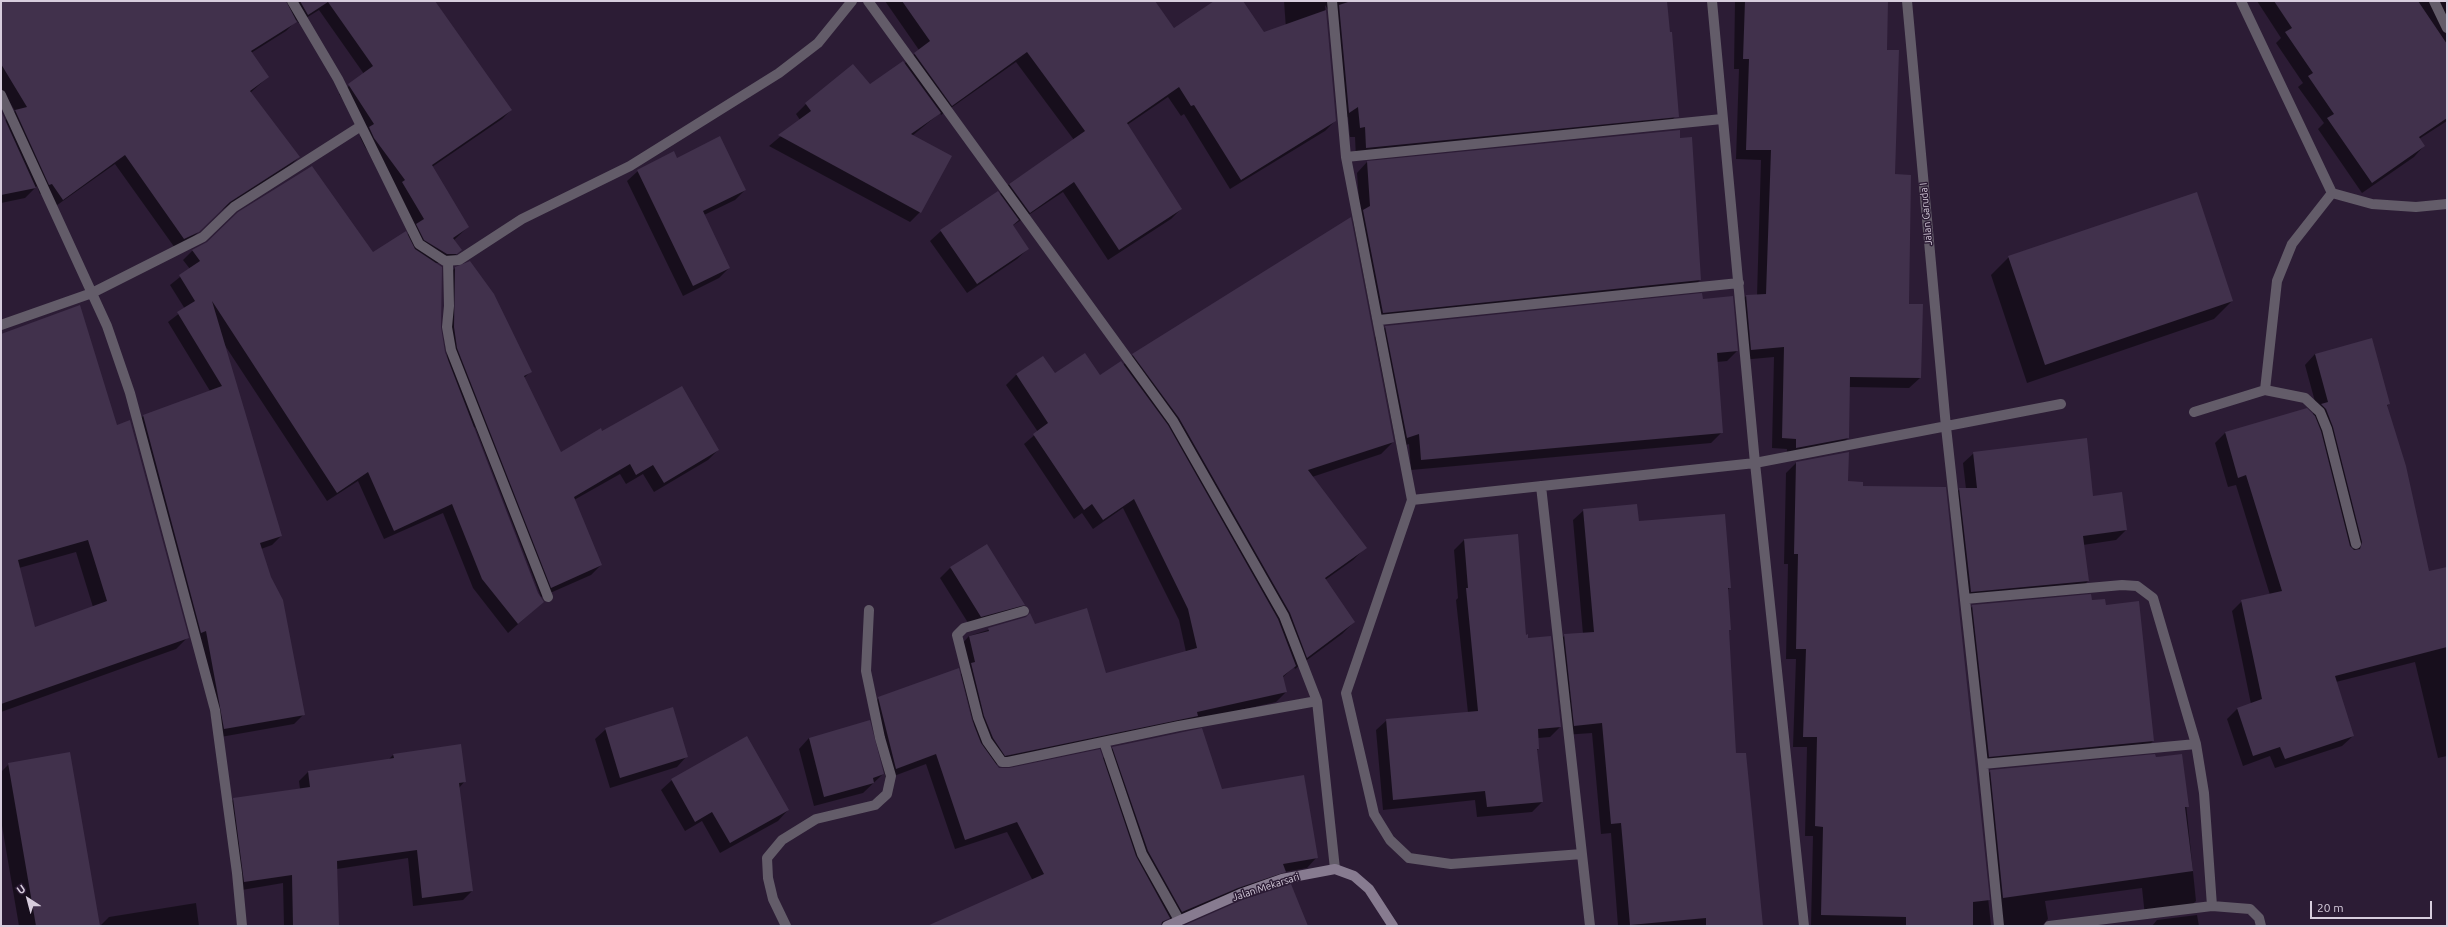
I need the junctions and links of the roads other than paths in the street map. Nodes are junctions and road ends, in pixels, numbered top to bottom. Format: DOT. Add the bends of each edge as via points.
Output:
graph roads {
  1 [pos="292,1"];
  2 [pos="852,1"];
  3 [pos="868,1"];
  4 [pos="1332,1"];
  5 [pos="1712,1"];
  6 [pos="1907,1"];
  7 [pos="2241,1"];
  8 [pos="2434,1"];
  9 [pos="2447,28"];
  10 [pos="1,95"];
  11 [pos="1722,119"];
  12 [pos="361,126"];
  13 [pos="1346,156"];
  14 [pos="2332,193"];
  15 [pos="2447,204"];
  16 [pos="448,261"];
  17 [pos="1739,283"];
  18 [pos="92,293"];
  19 [pos="1379,320"];
  20 [pos="1,325"];
  21 [pos="2265,390"];
  22 [pos="2061,404"];
  23 [pos="2194,412"];
  24 [pos="1946,427"];
  25 [pos="1755,463"];
  26 [pos="1541,486"];
  27 [pos="1412,500"];
  28 [pos="2356,544"];
  29 [pos="548,597"];
  30 [pos="1965,599"];
  31 [pos="869,610"];
  32 [pos="1024,611"];
  33 [pos="1317,701"];
  34 [pos="1104,742"];
  35 [pos="2196,744"];
  36 [pos="1983,764"];
  37 [pos="1582,854"];
  38 [pos="1335,869"];
  39 [pos="2212,906"];
  40 [pos="1179,920"];
  41 [pos="242,926"];
  42 [pos="786,926"];
  43 [pos="1167,926"];
  44 [pos="1393,926"];
  45 [pos="1590,926"];
  46 [pos="1804,926"];
  47 [pos="1999,926"];
  48 [pos="2048,926"];
  49 [pos="2261,926"];
  1 -- 12 [label="street" via="338,79"];
  2 -- 16 [label="street" via="818,43 779,73 630,166 522,219 459,260"];
  3 -- 33 [label="street" via="1173,421 1284,616"];
  4 -- 13 [label="street"];
  5 -- 11 [label="street"];
  6 -- 24 [label="street, Jalan Garuda I"];
  7 -- 14 [label="street"];
  8 -- 9 [label="street"];
  10 -- 18 [label="street"];
  11 -- 13 [label="street"];
  11 -- 17 [label="street"];
  12 -- 16 [label="street" via="419,244 432,254"];
  12 -- 18 [label="street" via="234,207 202,237"];
  13 -- 19 [label="street"];
  14 -- 15 [label="street" via="2372,204 2416,207"];
  14 -- 21 [label="street" via="2292,244 2277,281"];
  16 -- 29 [label="street" via="447,328 451,350"];
  17 -- 19 [label="street"];
  17 -- 25 [label="street"];
  18 -- 20 [label="street"];
  18 -- 41 [label="street" via="107,326 130,393 215,710"];
  19 -- 27 [label="street"];
  21 -- 23 [label="street"];
  21 -- 28 [label="street" via="2305,398 2320,412 2327,429"];
  22 -- 24 [label="street"];
  24 -- 25 [label="street"];
  24 -- 30 [label="street, Jalan Garuda I"];
  25 -- 26 [label="street"];
  25 -- 46 [label="street"];
  26 -- 27 [label="street"];
  26 -- 37 [label="street"];
  27 -- 37 [label="street" via="1346,693 1374,814 1390,840 1409,858 1451,864"];
  30 -- 35 [label="street" via="2137,586 2153,598 2160,615"];
  30 -- 36 [label="street, Jalan Garuda I"];
  31 -- 42 [label="street" via="866,671 891,776 887,794 875,805 816,819 782,840 767,858 773,899"];
  32 -- 34 [label="street" via="964,628 957,635 978,718 995,754 1002,762 1008,762"];
  33 -- 34 [label="street"];
  33 -- 38 [label="street"];
  34 -- 40 [label="street" via="1142,854"];
  35 -- 36 [label="street"];
  35 -- 39 [label="street" via="2204,792"];
  36 -- 47 [label="street, Jalan Garuda I"];
  37 -- 45 [label="street"];
  38 -- 40 [label="street, Jalan Mekarsari" via="1282,879"];
  38 -- 44 [label="street" via="1354,876 1369,889"];
  39 -- 48 [label="street"];
  39 -- 49 [label="street" via="2250,909"];
  40 -- 43 [label="street, Jalan Mekarsari"];
}
